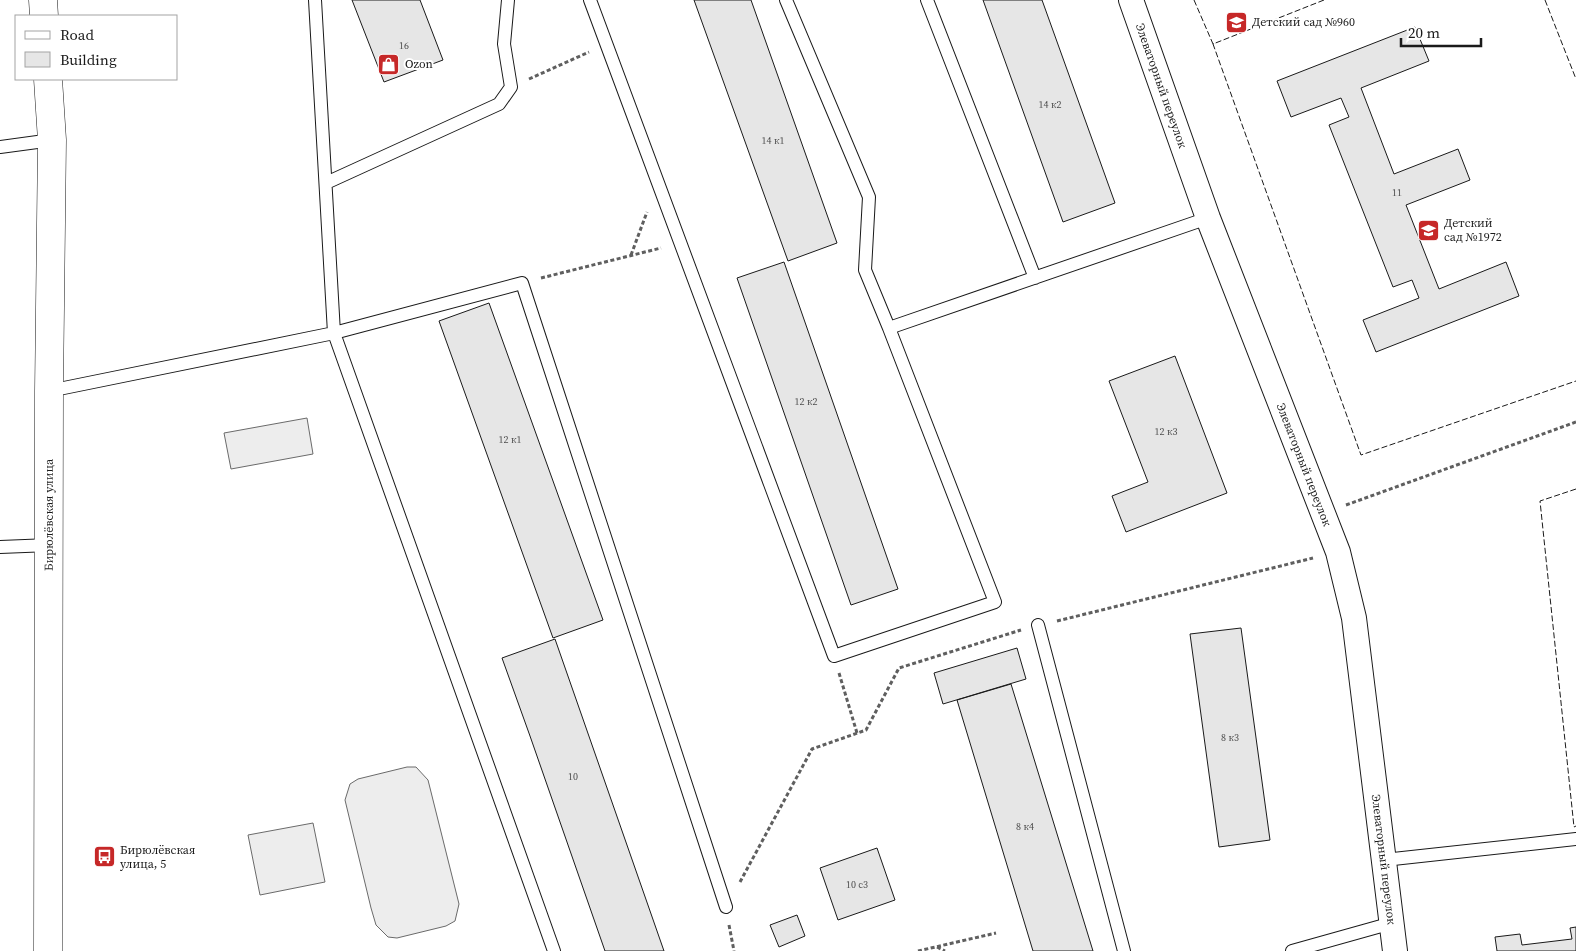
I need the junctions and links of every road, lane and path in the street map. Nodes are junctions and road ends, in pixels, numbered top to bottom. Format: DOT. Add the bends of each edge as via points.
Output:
graph roads {
  1 [pos="43,0"];
  2 [pos="315,0"];
  3 [pos="508,0"];
  4 [pos="590,0"];
  5 [pos="786,0"];
  6 [pos="926,0"];
  7 [pos="1131,0"];
  8 [pos="44,15"];
  9 [pos="606,44"];
  10 [pos="48,80"];
  11 [pos="511,87"];
  12 [pos="52,140"];
  13 [pos="0,147"];
  14 [pos="326,183"];
  15 [pos="658,185"];
  16 [pos="1208,218"];
  17 [pos="679,243"];
  18 [pos="631,256"];
  19 [pos="1035,278"];
  20 [pos="522,283"];
  21 [pos="889,328"];
  22 [pos="334,333"];
  23 [pos="49,391"];
  24 [pos="1576,422"];
  25 [pos="1323,513"];
  26 [pos="50,545"];
  27 [pos="0,548"];
  28 [pos="1338,552"];
  29 [pos="1038,625"];
  30 [pos="834,656"];
  31 [pos="858,733"];
  32 [pos="1576,839"];
  33 [pos="1384,860"];
  34 [pos="726,907"];
  35 [pos="1392,923"];
  36 [pos="996,933"];
  37 [pos="936,947"];
  38 [pos="48,951"];
  39 [pos="554,951"];
  40 [pos="734,951"];
  41 [pos="918,951"];
  42 [pos="944,951"];
  43 [pos="1124,951"];
  44 [pos="1292,951"];
  45 [pos="1395,951"];
  1 -- 8 [label="street"];
  2 -- 14 [label="lane"];
  3 -- 11 [label="lane" via="504,44"];
  4 -- 9 [label="lane"];
  5 -- 21 [label="lane" via="869,197 865,270"];
  6 -- 19 [label="lane"];
  7 -- 16 [label="street, Элеваторный переулок"];
  9 -- 11 [label="path"];
  9 -- 15 [label="lane"];
  10 -- 12 [label="street, Бирюлёвская улица"];
  11 -- 14 [label="lane" via="499,104"];
  12 -- 13 [label="lane"];
  12 -- 23 [label="street, Бирюлёвская улица"];
  14 -- 22 [label="lane"];
  15 -- 17 [label="lane"];
  15 -- 18 [label="path"];
  16 -- 19 [label="lane"];
  16 -- 25 [label="street, Элеваторный переулок"];
  17 -- 18 [label="path"];
  17 -- 30 [label="lane"];
  18 -- 20 [label="path"];
  19 -- 21 [label="lane"];
  20 -- 22 [label="lane"];
  20 -- 34 [label="lane"];
  21 -- 30 [label="lane" via="995,602"];
  22 -- 23 [label="lane"];
  22 -- 39 [label="lane"];
  23 -- 26 [label="street, Бирюлёвская улица"];
  24 -- 25 [label="path"];
  25 -- 28 [label="street, Элеваторный переулок"];
  26 -- 27 [label="lane"];
  26 -- 38 [label="street, Бирюлёвская улица"];
  28 -- 29 [label="path"];
  28 -- 33 [label="street, Элеваторный переулок" via="1354,618"];
  29 -- 31 [label="path" via="899,668 866,730"];
  29 -- 43 [label="lane"];
  30 -- 31 [label="path"];
  31 -- 34 [label="path" via="812,749"];
  32 -- 33 [label="lane"];
  33 -- 35 [label="street, Элеваторный переулок"];
  34 -- 40 [label="path"];
  35 -- 44 [label="lane"];
  35 -- 45 [label="street, Элеваторный переулок"];
  36 -- 37 [label="path"];
  37 -- 41 [label="path"];
  37 -- 42 [label="path"];
}
